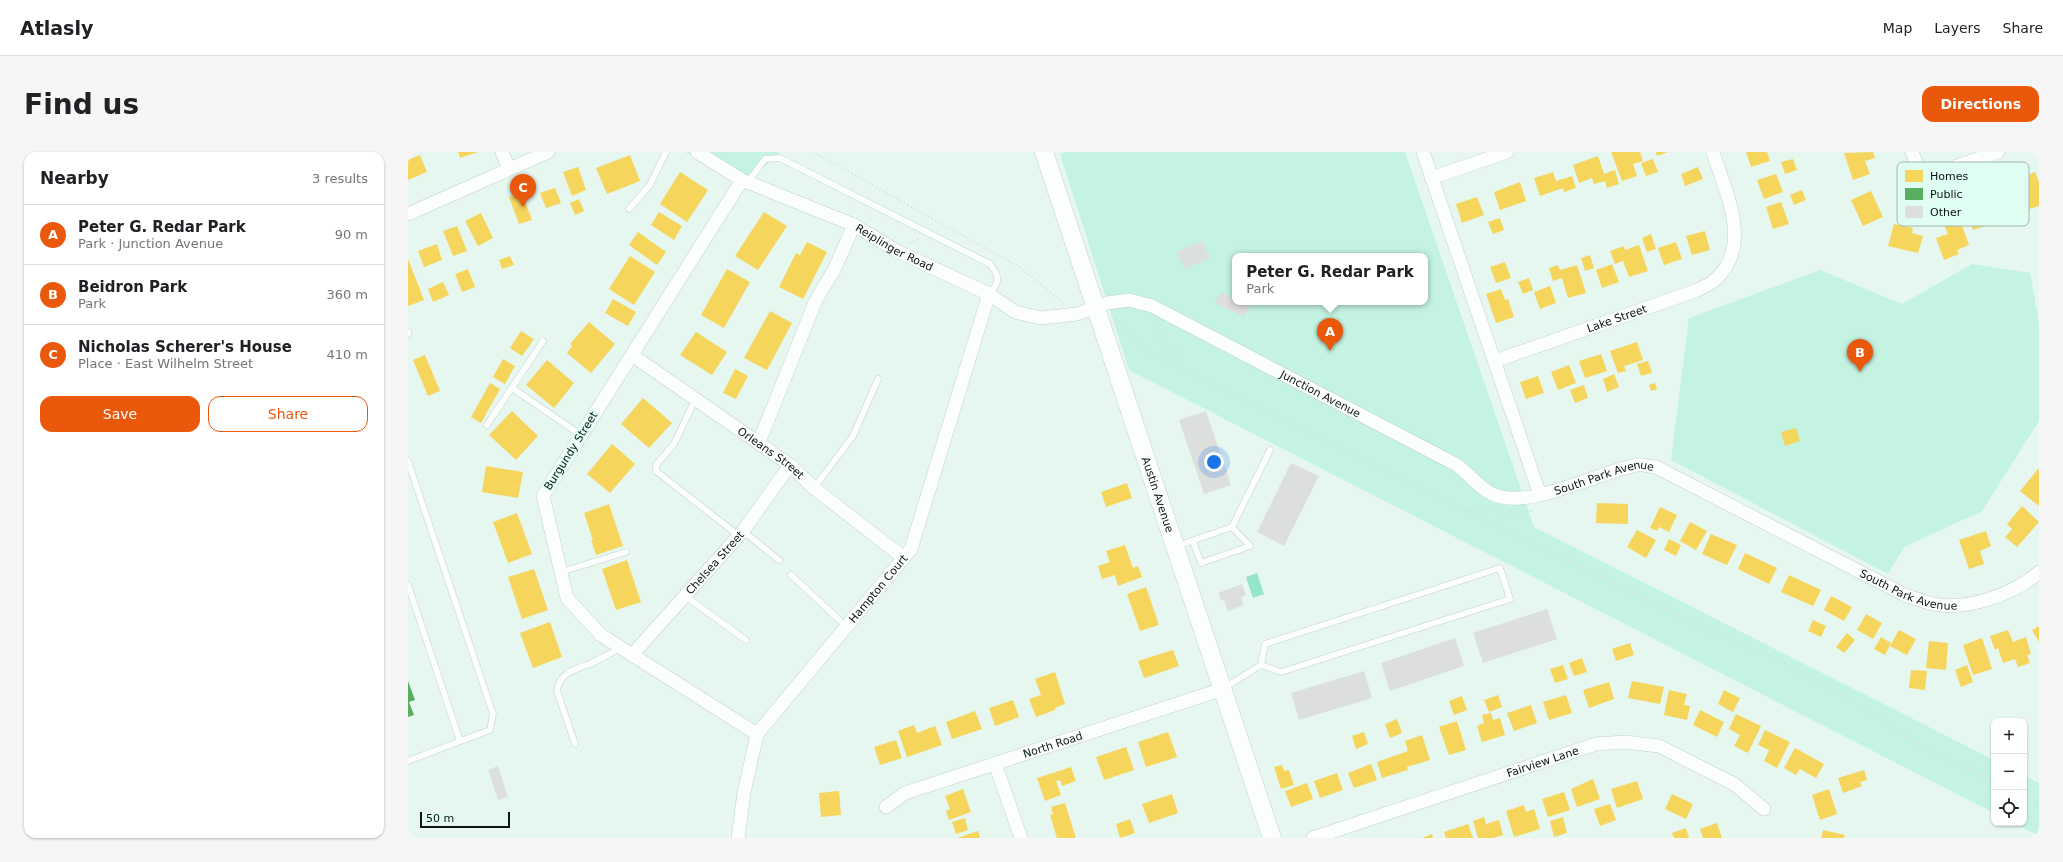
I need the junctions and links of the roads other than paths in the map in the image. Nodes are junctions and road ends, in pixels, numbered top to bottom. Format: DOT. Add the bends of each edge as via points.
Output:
graph roads {
  1 [pos="502,152"];
  2 [pos="548,152"];
  3 [pos="666,152"];
  4 [pos="697,152"];
  5 [pos="1044,152"];
  6 [pos="1423,152"];
  7 [pos="1507,152"];
  8 [pos="1713,152"];
  9 [pos="1912,152"];
  10 [pos="1998,152"];
  11 [pos="1916,162"];
  12 [pos="1969,162"];
  13 [pos="509,169"];
  14 [pos="1431,178"];
  15 [pos="745,181"];
  16 [pos="629,209"];
  17 [pos="408,214"];
  18 [pos="854,225"];
  19 [pos="989,294"];
  20 [pos="1101,305"];
  21 [pos="543,341"];
  22 [pos="632,355"];
  23 [pos="1495,361"];
  24 [pos="878,379"];
  25 [pos="512,388"];
  26 [pos="695,400"];
  27 [pos="487,425"];
  28 [pos="582,435"];
  29 [pos="759,442"];
  30 [pos="1270,450"];
  31 [pos="408,461"];
  32 [pos="790,465"];
  33 [pos="814,488"];
  34 [pos="1540,495"];
  35 [pos="1232,527"];
  36 [pos="741,534"];
  37 [pos="1193,541"];
  38 [pos="1175,547"];
  39 [pos="626,552"];
  40 [pos="904,558"];
  41 [pos="779,560"];
  42 [pos="561,572"];
  43 [pos="2039,572"];
  44 [pos="791,575"];
  45 [pos="408,585"];
  46 [pos="685,596"];
  47 [pos="847,628"];
  48 [pos="746,640"];
  49 [pos="621,648"];
  50 [pos="632,655"];
  51 [pos="1260,665"];
  52 [pos="1223,689"];
  53 [pos="757,734"];
  54 [pos="460,741"];
  55 [pos="575,744"];
  56 [pos="408,761"];
  57 [pos="995,763"];
  58 [pos="886,807"];
  59 [pos="1764,809"];
  60 [pos="738,838"];
  61 [pos="1021,838"];
  62 [pos="1272,838"];
  63 [pos="1313,838"];
  1 -- 13 [label="street"];
  2 -- 13 [label="street"];
  3 -- 16 [label="lane" via="650,185"];
  4 -- 15 [label="street, Reiplinger Road"];
  5 -- 20 [label="street, Austin Avenue"];
  6 -- 14 [label="street, South Park Avenue"];
  7 -- 14 [label="street"];
  8 -- 23 [label="street, Lake Street" via="1733,220 1736,240 1729,263 1716,279 1695,292"];
  9 -- 11 [label="street"];
  10 -- 12 [label="street"];
  13 -- 17 [label="street"];
  14 -- 23 [label="street, South Park Avenue"];
  15 -- 18 [label="street, Reiplinger Road"];
  15 -- 19 [label="lane" via="765,159 780,158 990,264 998,278 996,286"];
  15 -- 22 [label="street, Burgundy Street"];
  18 -- 19 [label="street, Reiplinger Road" via="897,251"];
  18 -- 29 [label="street" via="834,270 816,300"];
  19 -- 20 [label="street, Reiplinger Road" via="1015,312 1040,318 1077,314"];
  19 -- 40 [label="street, Hampton Court" via="911,549"];
  20 -- 34 [label="street, Junction Avenue" via="1129,300 1152,306 1457,465 1478,485 1492,494 1508,499"];
  20 -- 38 [label="street, Austin Avenue"];
  21 -- 25 [label="lane"];
  22 -- 26 [label="street, Orleans Street"];
  22 -- 28 [label="street, Burgundy Street"];
  23 -- 34 [label="street, South Park Avenue"];
  24 -- 33 [label="lane" via="853,436"];
  25 -- 27 [label="lane"];
  25 -- 28 [label="lane"];
  26 -- 29 [label="street, Orleans Street"];
  26 -- 36 [label="lane" via="674,444 656,465 656,471"];
  28 -- 42 [label="street, Burgundy Street" via="543,496"];
  29 -- 32 [label="street, Orleans Street"];
  30 -- 35 [label="lane"];
  31 -- 54 [label="lane" via="493,714 490,730"];
  32 -- 33 [label="street, Orleans Street"];
  32 -- 36 [label="street, Chelsea Street"];
  33 -- 40 [label="street, Orleans Street"];
  34 -- 43 [label="street, South Park Avenue" via="1639,465 1656,467 1905,594 1935,604 1962,606 1988,599 2033,578"];
  35 -- 37 [label="lane"];
  35 -- 37 [label="lane" via="1250,546 1201,563"];
  36 -- 41 [label="lane"];
  36 -- 46 [label="street, Chelsea Street"];
  37 -- 38 [label="lane"];
  38 -- 52 [label="street, Austin Avenue"];
  39 -- 42 [label="lane"];
  40 -- 47 [label="street, Hampton Court"];
  42 -- 49 [label="street, Burgundy Street" via="567,598 601,635"];
  44 -- 47 [label="lane"];
  45 -- 54 [label="lane"];
  46 -- 48 [label="lane"];
  46 -- 50 [label="street, Chelsea Street"];
  47 -- 53 [label="street, Hampton Court"];
  49 -- 50 [label="street, Burgundy Street"];
  49 -- 55 [label="lane" via="572,670 558,685 557,691"];
  50 -- 53 [label="street, Burgundy Street"];
  51 -- 51 [label="lane" via="1265,644 1500,568 1510,599 1281,672"];
  51 -- 52 [label="lane"];
  52 -- 57 [label="street, North Road"];
  52 -- 62 [label="street, Austin Avenue"];
  53 -- 60 [label="street, Hampton Court" via="744,793"];
  54 -- 56 [label="lane"];
  57 -- 58 [label="street, North Road" via="905,793"];
  57 -- 61 [label="street"];
  59 -- 63 [label="street, Fairview Lane" via="1734,784 1659,746 1625,742 1596,744"];
}
